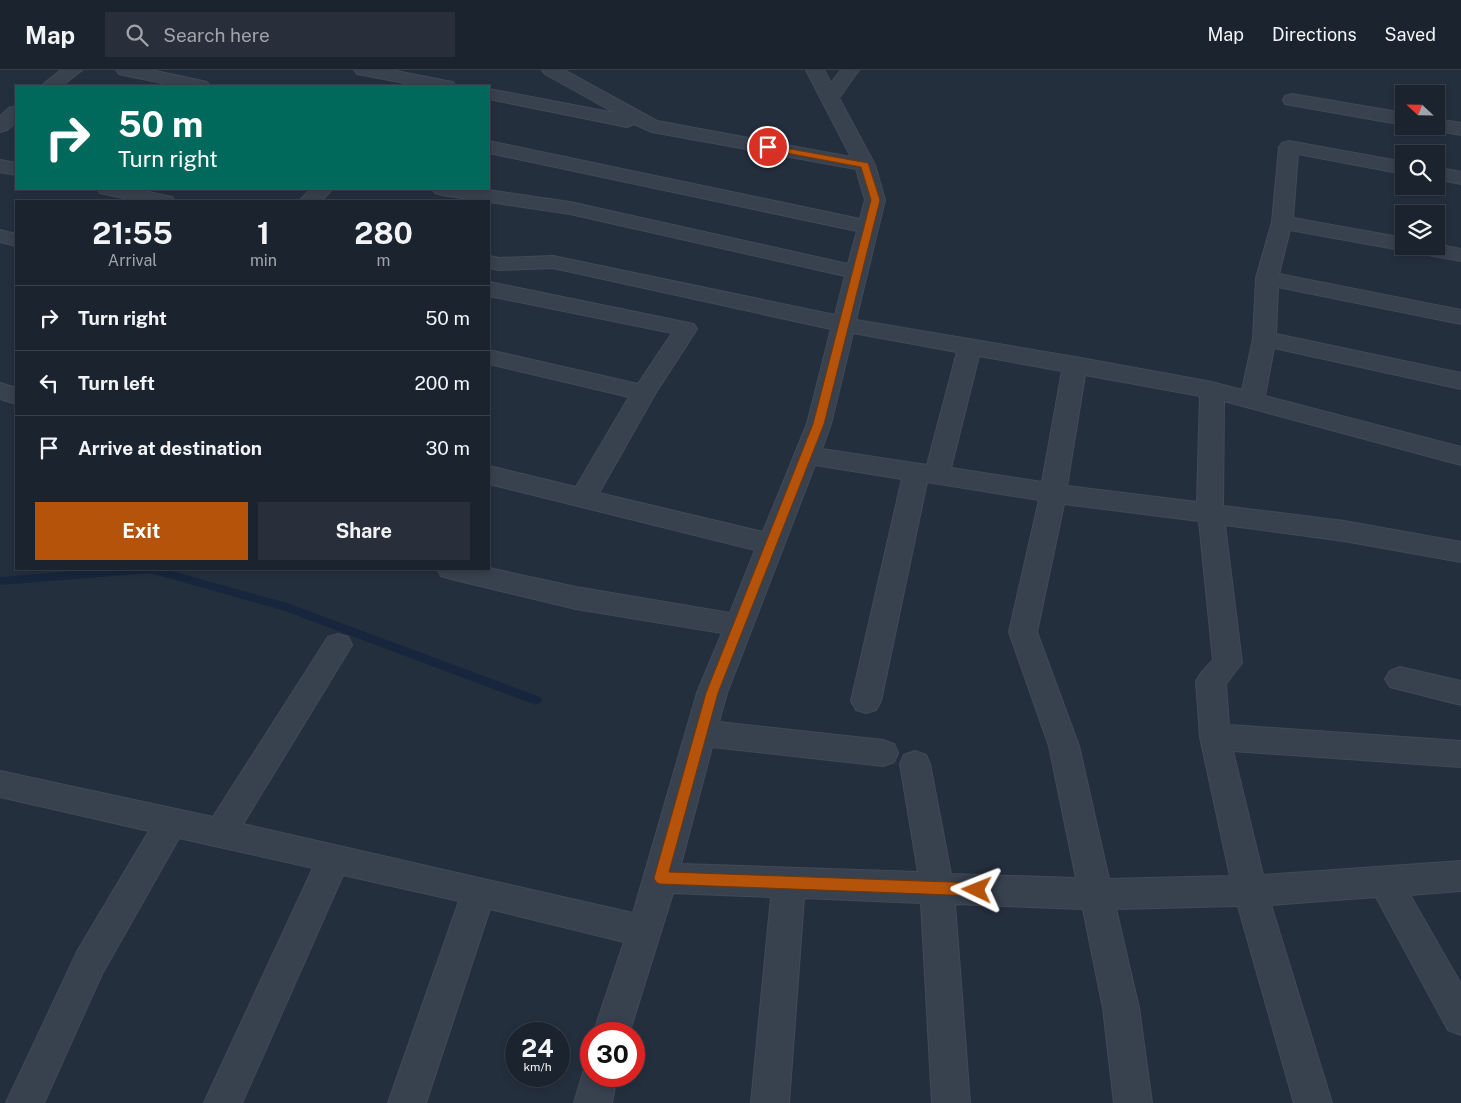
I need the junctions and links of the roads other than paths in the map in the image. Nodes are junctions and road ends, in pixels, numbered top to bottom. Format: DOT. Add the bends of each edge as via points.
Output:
graph roads {
  1 [pos="73,70"];
  2 [pos="125,70"];
  3 [pos="363,70"];
  4 [pos="551,70"];
  5 [pos="815,70"];
  6 [pos="850,70"];
  7 [pos="51,85"];
  8 [pos="196,85"];
  9 [pos="442,85"];
  10 [pos="490,94"];
  11 [pos="830,97"];
  12 [pos="1292,100"];
  13 [pos="0,102"];
  14 [pos="15,106"];
  15 [pos="15,113"];
  16 [pos="1395,117"];
  17 [pos="0,126"];
  18 [pos="652,126"];
  19 [pos="1445,126"];
  20 [pos="1461,129"];
  21 [pos="490,147"];
  22 [pos="865,165"];
  23 [pos="0,166"];
  24 [pos="1395,166"];
  25 [pos="15,169"];
  26 [pos="1445,175"];
  27 [pos="1461,178"];
  28 [pos="112,190"];
  29 [pos="322,190"];
  30 [pos="449,190"];
  31 [pos="160,200"];
  32 [pos="310,200"];
  33 [pos="1282,222"];
  34 [pos="869,227"];
  35 [pos="0,236"];
  36 [pos="15,240"];
  37 [pos="1395,242"];
  38 [pos="1445,252"];
  39 [pos="1461,255"];
  40 [pos="490,262"];
  41 [pos="857,272"];
  42 [pos="1267,278"];
  43 [pos="490,289"];
  44 [pos="1461,316"];
  45 [pos="842,324"];
  46 [pos="1264,339"];
  47 [pos="970,346"];
  48 [pos="490,357"];
  49 [pos="1075,364"];
  50 [pos="1461,381"];
  51 [pos="1212,390"];
  52 [pos="0,391"];
  53 [pos="644,393"];
  54 [pos="15,396"];
  55 [pos="1252,400"];
  56 [pos="806,455"];
  57 [pos="1461,456"];
  58 [pos="926,473"];
  59 [pos="490,474"];
  60 [pos="1052,493"];
  61 [pos="583,498"];
  62 [pos="1212,514"];
  63 [pos="770,544"];
  64 [pos="1461,552"];
  65 [pos="455,570"];
  66 [pos="738,625"];
  67 [pos="338,645"];
  68 [pos="1400,679"];
  69 [pos="1461,693"];
  70 [pos="866,701"];
  71 [pos="701,732"];
  72 [pos="1215,737"];
  73 [pos="883,753"];
  74 [pos="1461,754"];
  75 [pos="915,764"];
  76 [pos="0,784"];
  77 [pos="171,822"];
  78 [pos="220,834"];
  79 [pos="334,859"];
  80 [pos="1461,876"];
  81 [pos="660,878"];
  82 [pos="789,882"];
  83 [pos="1385,882"];
  84 [pos="937,888"];
  85 [pos="479,891"];
  86 [pos="1250,892"];
  87 [pos="1097,894"];
  88 [pos="644,931"];
  89 [pos="1461,1018"];
  90 [pos="615,1022"];
  91 [pos="597,1087"];
  92 [pos="25,1103"];
  93 [pos="223,1103"];
  94 [pos="407,1103"];
  95 [pos="593,1103"];
  96 [pos="770,1103"];
  97 [pos="951,1103"];
  98 [pos="1133,1103"];
  99 [pos="1313,1103"];
  1 -- 7 [label="street"];
  2 -- 8 [label="street"];
  3 -- 9 [label="street"];
  4 -- 18 [label="street"];
  5 -- 11 [label="street"];
  6 -- 11 [label="street"];
  10 -- 18 [label="street"];
  11 -- 22 [label="street"];
  12 -- 16 [label="street"];
  13 -- 14 [label="street"];
  15 -- 17 [label="street"];
  18 -- 22 [label="street"];
  19 -- 20 [label="street"];
  21 -- 34 [label="street"];
  22 -- 34 [label="street" via="876,200"];
  23 -- 25 [label="street"];
  24 -- 33 [label="street" via="1289,147"];
  26 -- 27 [label="street"];
  28 -- 31 [label="street"];
  29 -- 32 [label="street"];
  30 -- 41 [label="street" via="570,208"];
  33 -- 37 [label="street"];
  33 -- 42 [label="street"];
  34 -- 41 [label="street"];
  35 -- 36 [label="street"];
  38 -- 39 [label="street"];
  40 -- 45 [label="street" via="552,262"];
  41 -- 45 [label="street"];
  42 -- 44 [label="street"];
  42 -- 46 [label="street"];
  43 -- 53 [label="street" via="686,329"];
  45 -- 47 [label="street"];
  45 -- 56 [label="street" via="818,424"];
  46 -- 50 [label="street"];
  46 -- 55 [label="street"];
  47 -- 49 [label="street"];
  47 -- 58 [label="street"];
  48 -- 53 [label="street"];
  49 -- 51 [label="street"];
  49 -- 60 [label="street"];
  51 -- 55 [label="street"];
  51 -- 62 [label="street"];
  52 -- 54 [label="street"];
  53 -- 61 [label="street"];
  55 -- 57 [label="street"];
  56 -- 58 [label="street"];
  56 -- 63 [label="street"];
  58 -- 60 [label="street"];
  58 -- 70 [label="street"];
  59 -- 61 [label="street"];
  60 -- 62 [label="street"];
  60 -- 87 [label="street" via="1023,632 1064,746"];
  61 -- 63 [label="street"];
  62 -- 64 [label="street" via="1344,531"];
  62 -- 72 [label="street" via="1228,663 1211,681"];
  63 -- 66 [label="street"];
  65 -- 66 [label="street" via="576,598"];
  66 -- 71 [label="street"];
  67 -- 78 [label="street"];
  68 -- 69 [label="street"];
  71 -- 73 [label="street"];
  71 -- 81 [label="street"];
  72 -- 74 [label="street"];
  72 -- 86 [label="street"];
  75 -- 84 [label="street"];
  76 -- 77 [label="street"];
  77 -- 78 [label="street"];
  77 -- 92 [label="street" via="90,962"];
  78 -- 79 [label="street"];
  79 -- 85 [label="street"];
  79 -- 93 [label="street"];
  80 -- 83 [label="street"];
  81 -- 82 [label="street"];
  81 -- 88 [label="street"];
  82 -- 84 [label="street"];
  82 -- 96 [label="street"];
  83 -- 86 [label="street"];
  83 -- 89 [label="street"];
  84 -- 87 [label="street"];
  84 -- 97 [label="street"];
  85 -- 88 [label="street"];
  85 -- 94 [label="street"];
  86 -- 87 [label="street"];
  86 -- 99 [label="street"];
  87 -- 98 [label="street" via="1121,1008"];
  88 -- 90 [label="street"];
  91 -- 95 [label="street"];
}
